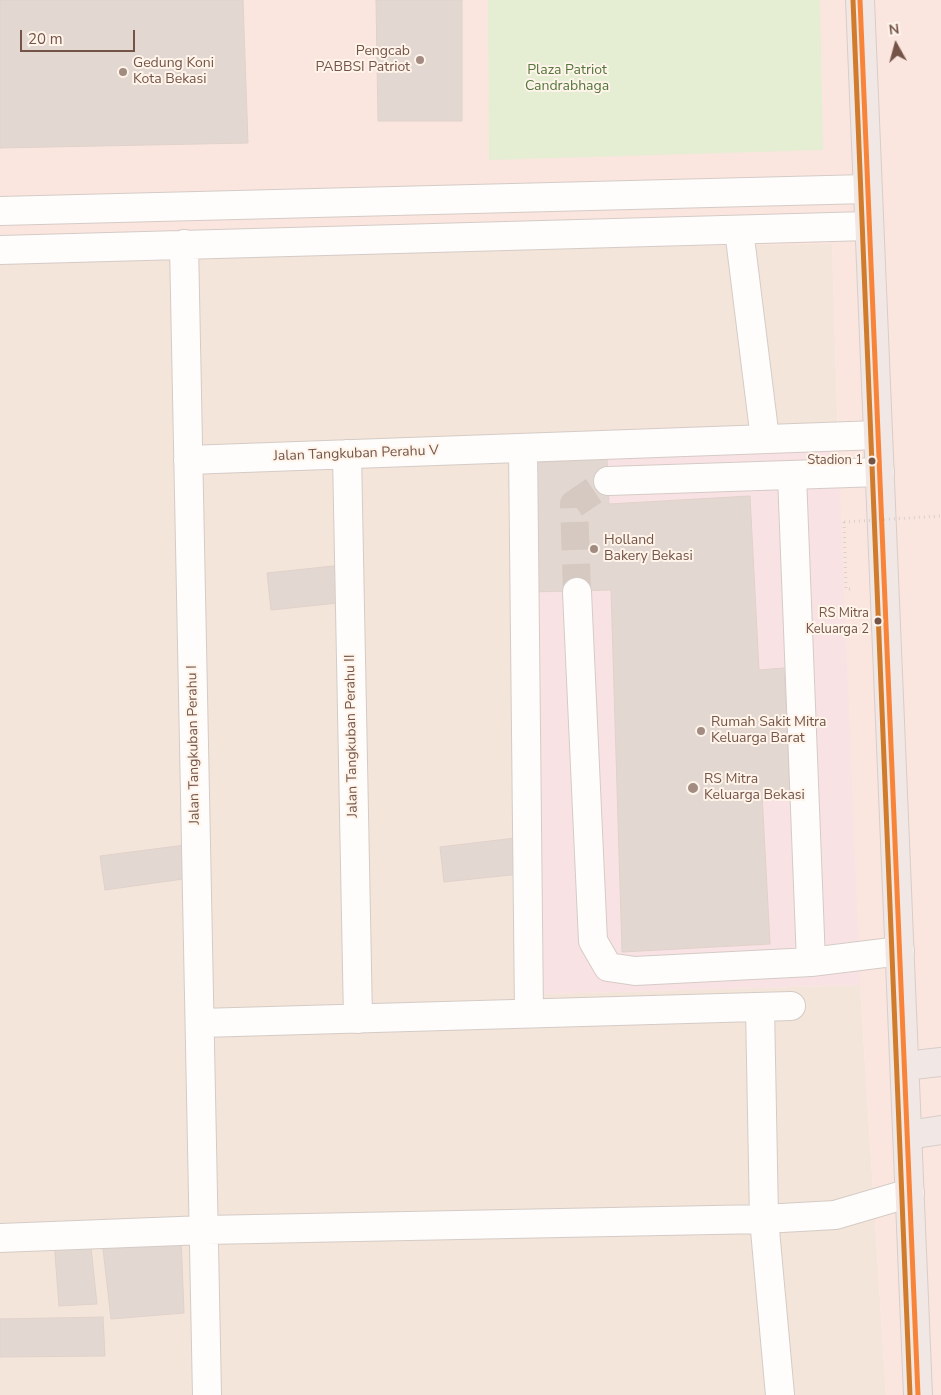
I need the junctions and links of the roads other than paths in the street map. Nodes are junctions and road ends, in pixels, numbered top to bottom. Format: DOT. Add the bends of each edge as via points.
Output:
graph roads {
  1 [pos="860,0"];
  2 [pos="867,189"];
  3 [pos="0,210"];
  4 [pos="868,226"];
  5 [pos="740,230"];
  6 [pos="0,250"];
  7 [pos="184,252"];
  8 [pos="878,435"];
  9 [pos="765,439"];
  10 [pos="523,448"];
  11 [pos="347,454"];
  12 [pos="188,460"];
  13 [pos="880,472"];
  14 [pos="792,476"];
  15 [pos="608,482"];
  16 [pos="577,592"];
  17 [pos="900,951"];
  18 [pos="811,962"];
  19 [pos="791,1006"];
  20 [pos="760,1008"];
  21 [pos="529,1013"];
  22 [pos="358,1018"];
  23 [pos="200,1022"];
  24 [pos="941,1062"];
  25 [pos="905,1066"];
  26 [pos="941,1130"];
  27 [pos="908,1135"];
  28 [pos="910,1193"];
  29 [pos="764,1219"];
  30 [pos="205,1230"];
  31 [pos="0,1238"];
  32 [pos="207,1395"];
  33 [pos="780,1395"];
  34 [pos="918,1395"];
  1 -- 2 [label="highway"];
  2 -- 3 [label="street"];
  2 -- 4 [label="highway"];
  4 -- 5 [label="street"];
  4 -- 8 [label="highway"];
  5 -- 7 [label="street"];
  5 -- 9 [label="street"];
  6 -- 7 [label="street"];
  7 -- 12 [label="street, Jalan Tangkuban Perahu I"];
  8 -- 9 [label="street, Jalan Tangkuban Perahu V"];
  8 -- 13 [label="highway"];
  9 -- 10 [label="street, Jalan Tangkuban Perahu V"];
  10 -- 11 [label="street, Jalan Tangkuban Perahu V"];
  10 -- 21 [label="street"];
  11 -- 12 [label="street, Jalan Tangkuban Perahu V"];
  11 -- 22 [label="street, Jalan Tangkuban Perahu II"];
  12 -- 23 [label="street, Jalan Tangkuban Perahu I"];
  13 -- 14 [label="street"];
  13 -- 17 [label="highway"];
  14 -- 15 [label="street"];
  14 -- 18 [label="street"];
  16 -- 18 [label="street" via="593,941 608,967 634,971"];
  17 -- 18 [label="street"];
  17 -- 25 [label="highway"];
  19 -- 20 [label="street"];
  20 -- 21 [label="street"];
  20 -- 29 [label="street"];
  21 -- 22 [label="street"];
  22 -- 23 [label="street"];
  23 -- 30 [label="street, Jalan Tangkuban Perahu I"];
  24 -- 25 [label="highway"];
  25 -- 27 [label="highway"];
  26 -- 27 [label="highway"];
  27 -- 28 [label="highway"];
  28 -- 29 [label="street" via="835,1215"];
  28 -- 34 [label="highway"];
  29 -- 30 [label="street"];
  29 -- 33 [label="street"];
  30 -- 31 [label="street"];
  30 -- 32 [label="street, Jalan Tangkuban Perahu I"];
}
